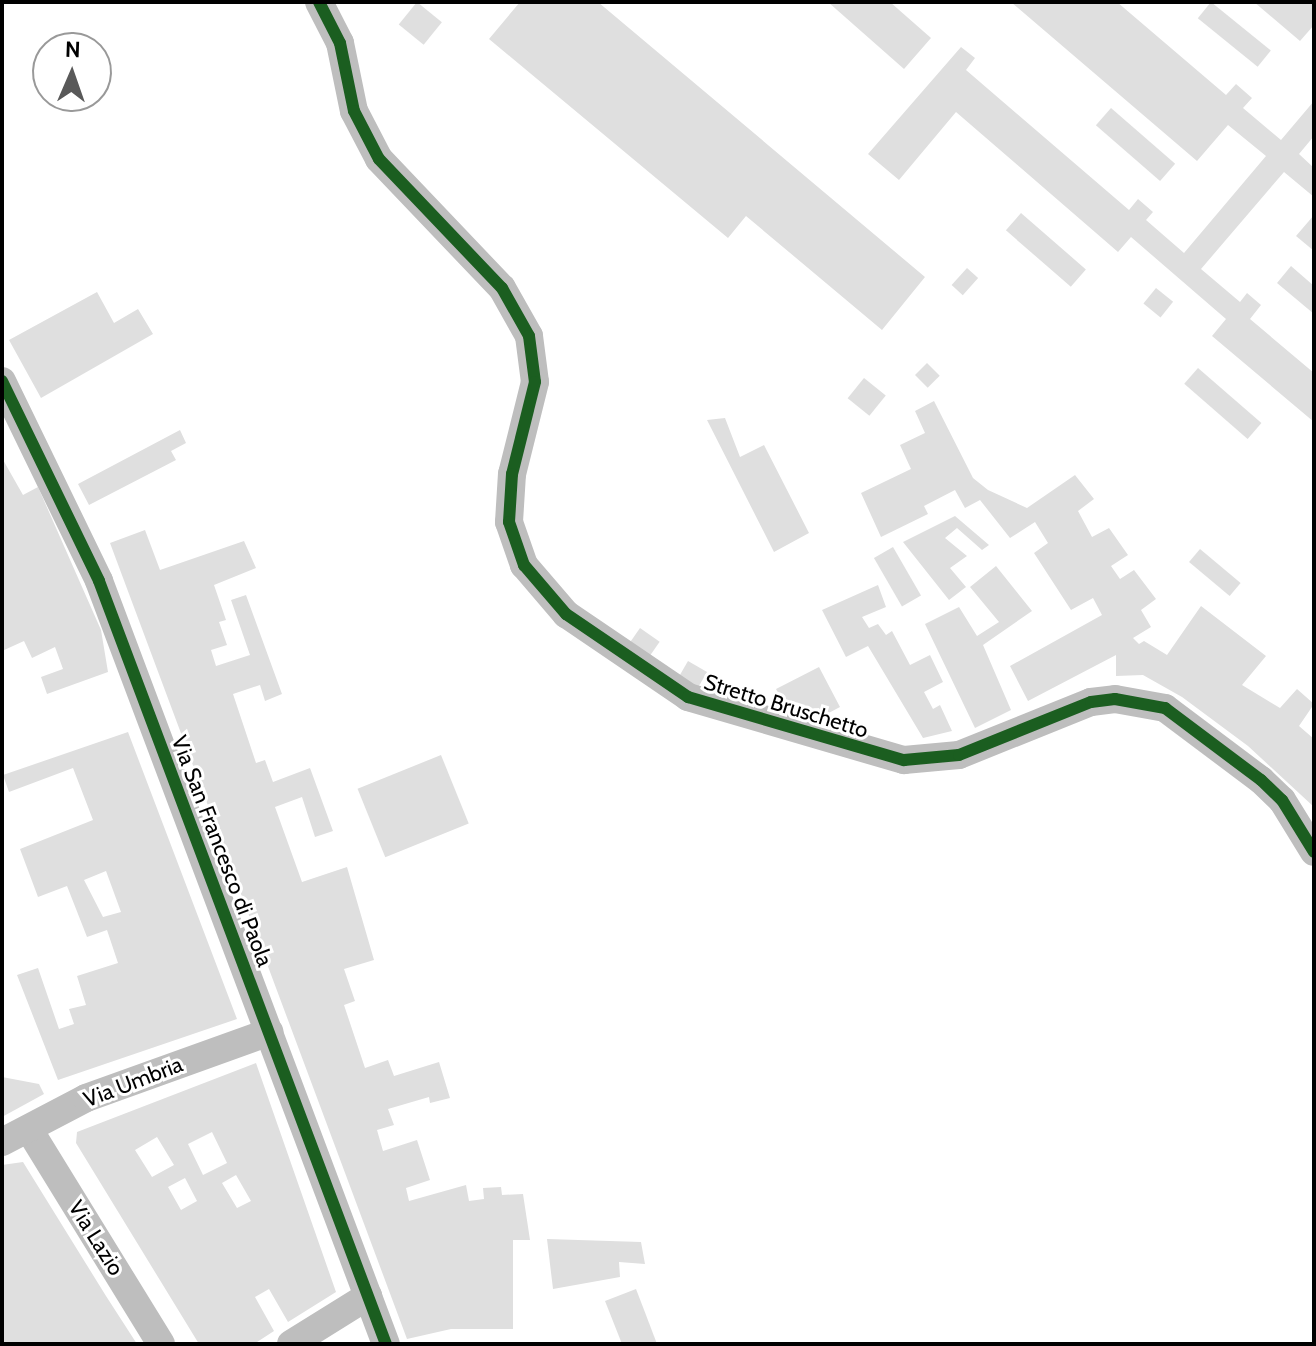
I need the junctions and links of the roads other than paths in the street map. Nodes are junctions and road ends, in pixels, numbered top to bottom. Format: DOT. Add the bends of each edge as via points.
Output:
graph roads {
  1 [pos="319,2"];
  2 [pos="2,381"];
  3 [pos="1314,852"];
  4 [pos="269,1032"];
  5 [pos="30,1131"];
  6 [pos="2,1142"];
  7 [pos="368,1296"];
  8 [pos="161,1344"];
  9 [pos="291,1344"];
  10 [pos="386,1344"];
  1 -- 3 [label="street, Stretto Bruschetto" via="340,43 354,111 379,159 502,288 529,336 535,382 512,474 509,522 524,565 566,614 688,697 904,760 959,755 1091,702 1115,699 1165,708 1282,800"];
  2 -- 4 [label="street, Via San Francesco di Paola" via="99,581"];
  4 -- 5 [label="street, Via Umbria" via="86,1098"];
  4 -- 7 [label="street, Via San Francesco di Paola"];
  5 -- 6 [label="street, Via Umbria"];
  5 -- 8 [label="street, Via Lazio"];
  7 -- 9 [label="street"];
  7 -- 10 [label="street, Via San Francesco di Paola"];
}
